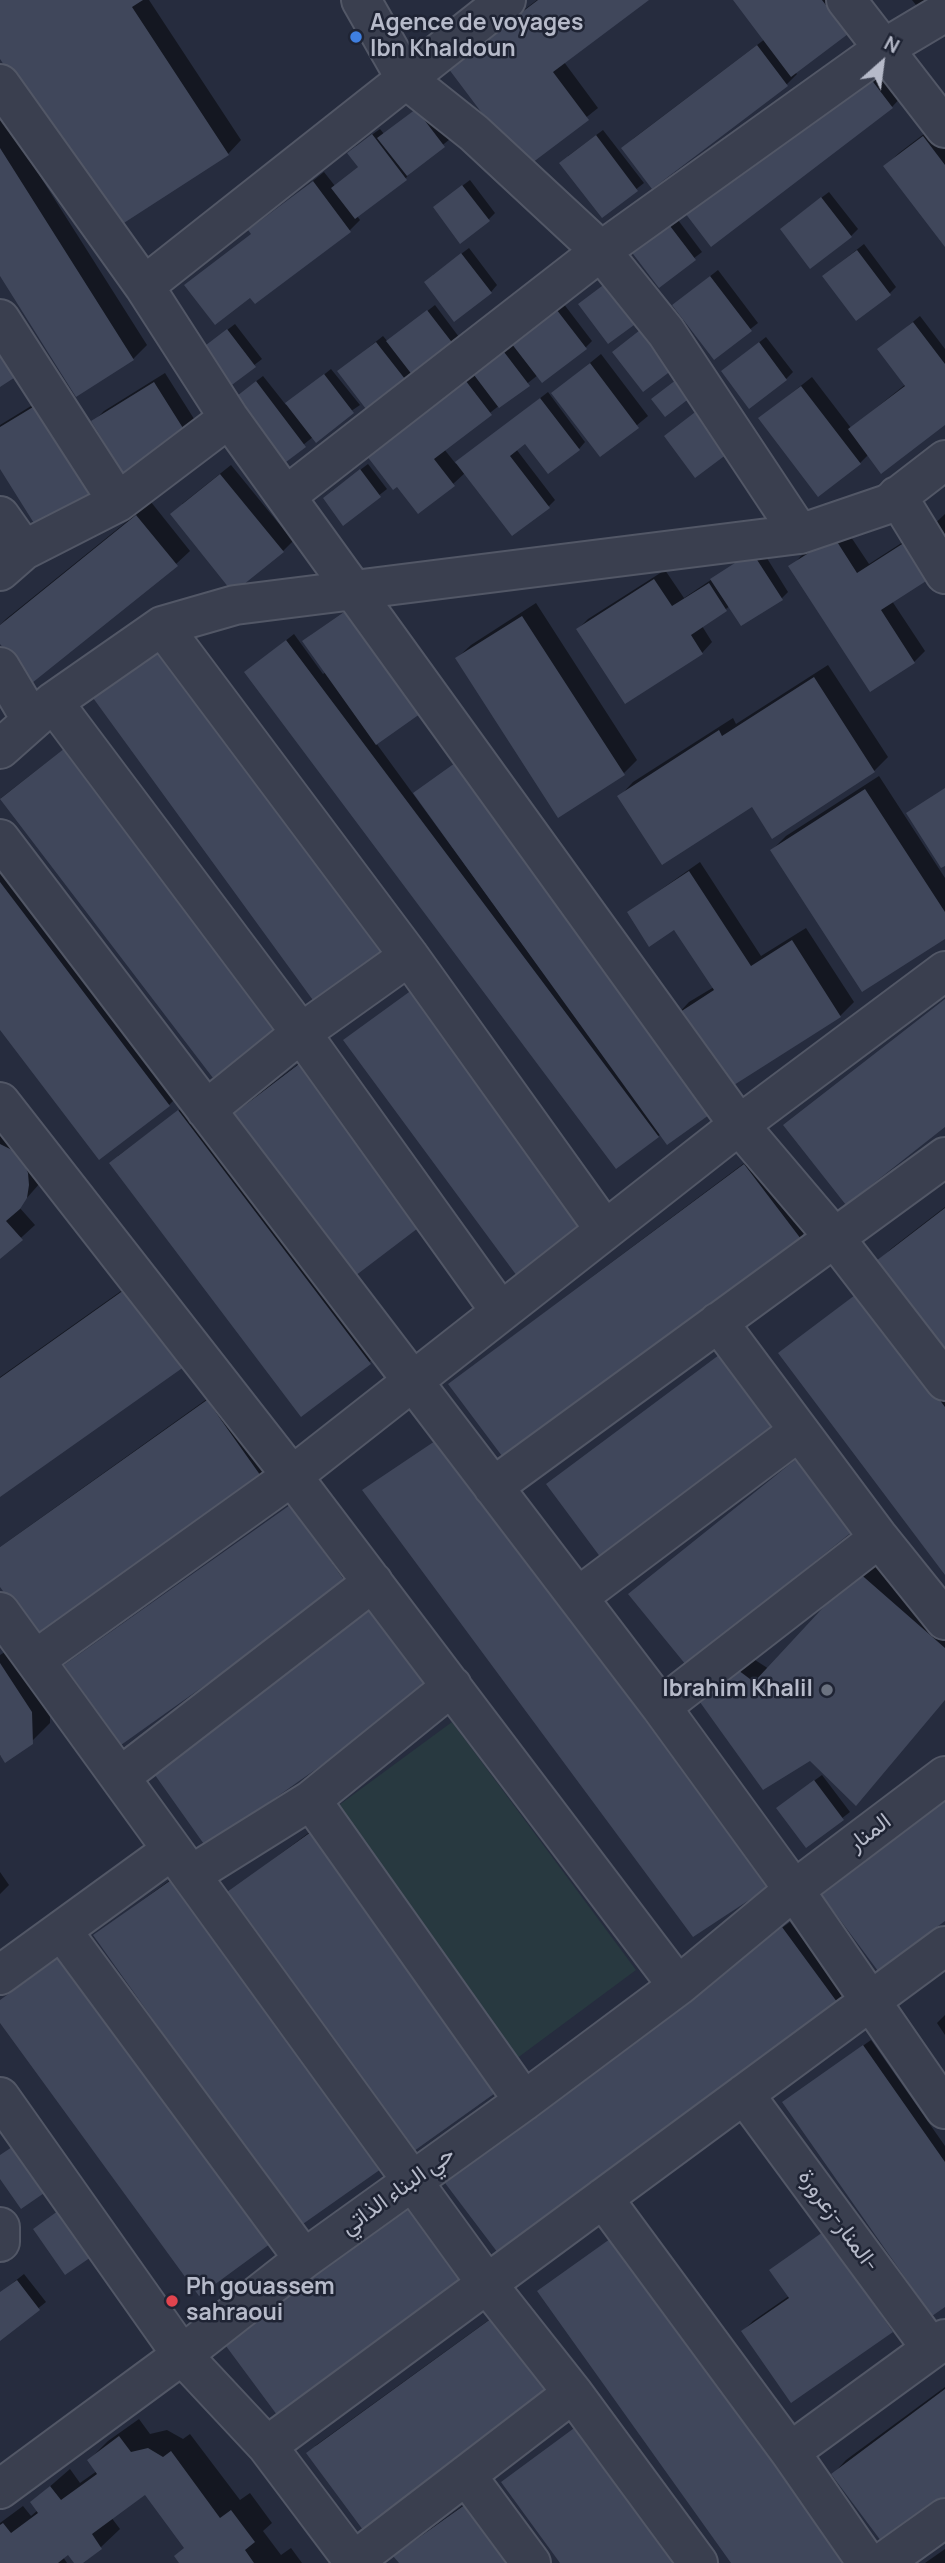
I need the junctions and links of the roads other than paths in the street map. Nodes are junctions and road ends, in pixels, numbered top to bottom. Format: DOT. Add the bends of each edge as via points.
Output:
graph roads {
  1 [pos="360,0"];
  2 [pos="506,0"];
  3 [pos="846,0"];
  4 [pos="945,12"];
  5 [pos="883,49"];
  6 [pos="406,79"];
  7 [pos="0,84"];
  8 [pos="945,128"];
  9 [pos="601,251"];
  10 [pos="144,286"];
  11 [pos="0,320"];
  12 [pos="229,418"];
  13 [pos="945,460"];
  14 [pos="286,496"];
  15 [pos="897,496"];
  16 [pos="118,502"];
  17 [pos="800,534"];
  18 [pos="5,536"];
  19 [pos="945,574"];
  20 [pos="355,590"];
  21 [pos="162,626"];
  22 [pos="0,667"];
  23 [pos="42,711"];
  24 [pos="0,749"];
  25 [pos="0,839"];
  26 [pos="409,956"];
  27 [pos="945,971"];
  28 [pos="300,1033"];
  29 [pos="0,1102"];
  30 [pos="206,1110"];
  31 [pos="739,1125"];
  32 [pos="944,1159"];
  33 [pos="606,1230"];
  34 [pos="834,1237"];
  35 [pos="501,1312"];
  36 [pos="718,1322"];
  37 [pos="945,1381"];
  38 [pos="414,1383"];
  39 [pos="799,1431"];
  40 [pos="292,1476"];
  41 [pos="493,1487"];
  42 [pos="879,1538"];
  43 [pos="373,1582"];
  44 [pos="578,1597"];
  45 [pos="945,1620"];
  46 [pos="12,1636"];
  47 [pos="452,1686"];
  48 [pos="661,1707"];
  49 [pos="945,1776"];
  50 [pos="120,1777"];
  51 [pos="311,1800"];
  52 [pos="182,1862"];
  53 [pos="794,1889"];
  54 [pos="62,1931"];
  55 [pos="945,1946"];
  56 [pos="0,1975"];
  57 [pos="678,1986"];
  58 [pos="870,2002"];
  59 [pos="744,2094"];
  60 [pos="0,2097"];
  61 [pos="524,2101"];
  62 [pos="945,2109"];
  63 [pos="412,2181"];
  64 [pos="603,2198"];
  65 [pos="0,2227"];
  66 [pos="0,2242"];
  67 [pos="304,2259"];
  68 [pos="487,2284"];
  69 [pos="938,2343"];
  70 [pos="182,2355"];
  71 [pos="573,2393"];
  72 [pos="267,2446"];
  73 [pos="790,2452"];
  74 [pos="466,2475"];
  75 [pos="0,2489"];
  76 [pos="945,2518"];
  77 [pos="355,2562"];
  78 [pos="531,2563"];
  79 [pos="698,2563"];
  80 [pos="867,2563"];
  81 [pos="882,2563"];
  1 -- 6 [label="street"];
  2 -- 6 [label="street"];
  3 -- 5 [label="street"];
  4 -- 5 [label="street"];
  5 -- 8 [label="street"];
  5 -- 9 [label="street"];
  6 -- 9 [label="street" via="474,133"];
  6 -- 10 [label="street"];
  7 -- 10 [label="street"];
  9 -- 14 [label="street"];
  9 -- 17 [label="street" via="666,332"];
  10 -- 12 [label="street"];
  11 -- 16 [label="street"];
  12 -- 14 [label="street"];
  12 -- 16 [label="street"];
  13 -- 15 [label="street"];
  14 -- 20 [label="street"];
  15 -- 17 [label="street"];
  15 -- 19 [label="street"];
  16 -- 18 [label="street"];
  17 -- 20 [label="street"];
  20 -- 21 [label="street" via="235,605"];
  20 -- 31 [label="street"];
  21 -- 23 [label="street"];
  21 -- 26 [label="street"];
  22 -- 23 [label="street"];
  23 -- 24 [label="street"];
  23 -- 28 [label="street"];
  25 -- 30 [label="street"];
  26 -- 28 [label="street"];
  26 -- 33 [label="street"];
  27 -- 31 [label="street"];
  28 -- 30 [label="street"];
  28 -- 35 [label="street"];
  29 -- 40 [label="street"];
  30 -- 38 [label="street"];
  31 -- 33 [label="street"];
  31 -- 34 [label="street"];
  32 -- 34 [label="street"];
  33 -- 35 [label="street"];
  34 -- 36 [label="street"];
  34 -- 37 [label="street"];
  35 -- 38 [label="street"];
  36 -- 39 [label="street"];
  36 -- 41 [label="street"];
  38 -- 40 [label="street"];
  38 -- 41 [label="street"];
  39 -- 42 [label="street"];
  39 -- 44 [label="street"];
  40 -- 43 [label="street"];
  40 -- 46 [label="street"];
  41 -- 44 [label="street"];
  42 -- 45 [label="street"];
  42 -- 48 [label="street"];
  43 -- 47 [label="street"];
  43 -- 50 [label="street"];
  44 -- 48 [label="street"];
  46 -- 50 [label="street"];
  47 -- 51 [label="street"];
  47 -- 57 [label="street"];
  48 -- 53 [label="street"];
  49 -- 53 [label="street, المنار"];
  50 -- 52 [label="street"];
  51 -- 52 [label="street"];
  51 -- 61 [label="street"];
  52 -- 54 [label="street"];
  52 -- 63 [label="street"];
  53 -- 57 [label="street, حي البناء الذاتي"];
  53 -- 58 [label="street"];
  54 -- 56 [label="street"];
  54 -- 67 [label="street"];
  55 -- 58 [label="street"];
  57 -- 61 [label="street, حي البناء الذاتي"];
  58 -- 59 [label="street"];
  58 -- 62 [label="street"];
  59 -- 64 [label="street"];
  59 -- 69 [label="street, المنار-زعرورة-"];
  60 -- 70 [label="street"];
  61 -- 63 [label="street, حي البناء الذاتي"];
  63 -- 67 [label="street, حي البناء الذاتي"];
  63 -- 68 [label="street"];
  64 -- 68 [label="street"];
  64 -- 73 [label="street"];
  65 -- 66 [label="street"];
  67 -- 70 [label="street, حي البناء الذاتي"];
  68 -- 71 [label="street"];
  68 -- 72 [label="street"];
  69 -- 73 [label="street"];
  70 -- 72 [label="street"];
  70 -- 75 [label="street, حي البناء الذاتي"];
  71 -- 74 [label="street"];
  71 -- 79 [label="street"];
  72 -- 77 [label="street"];
  73 -- 80 [label="street"];
  74 -- 77 [label="street"];
  74 -- 78 [label="street"];
  76 -- 81 [label="street"];
}
